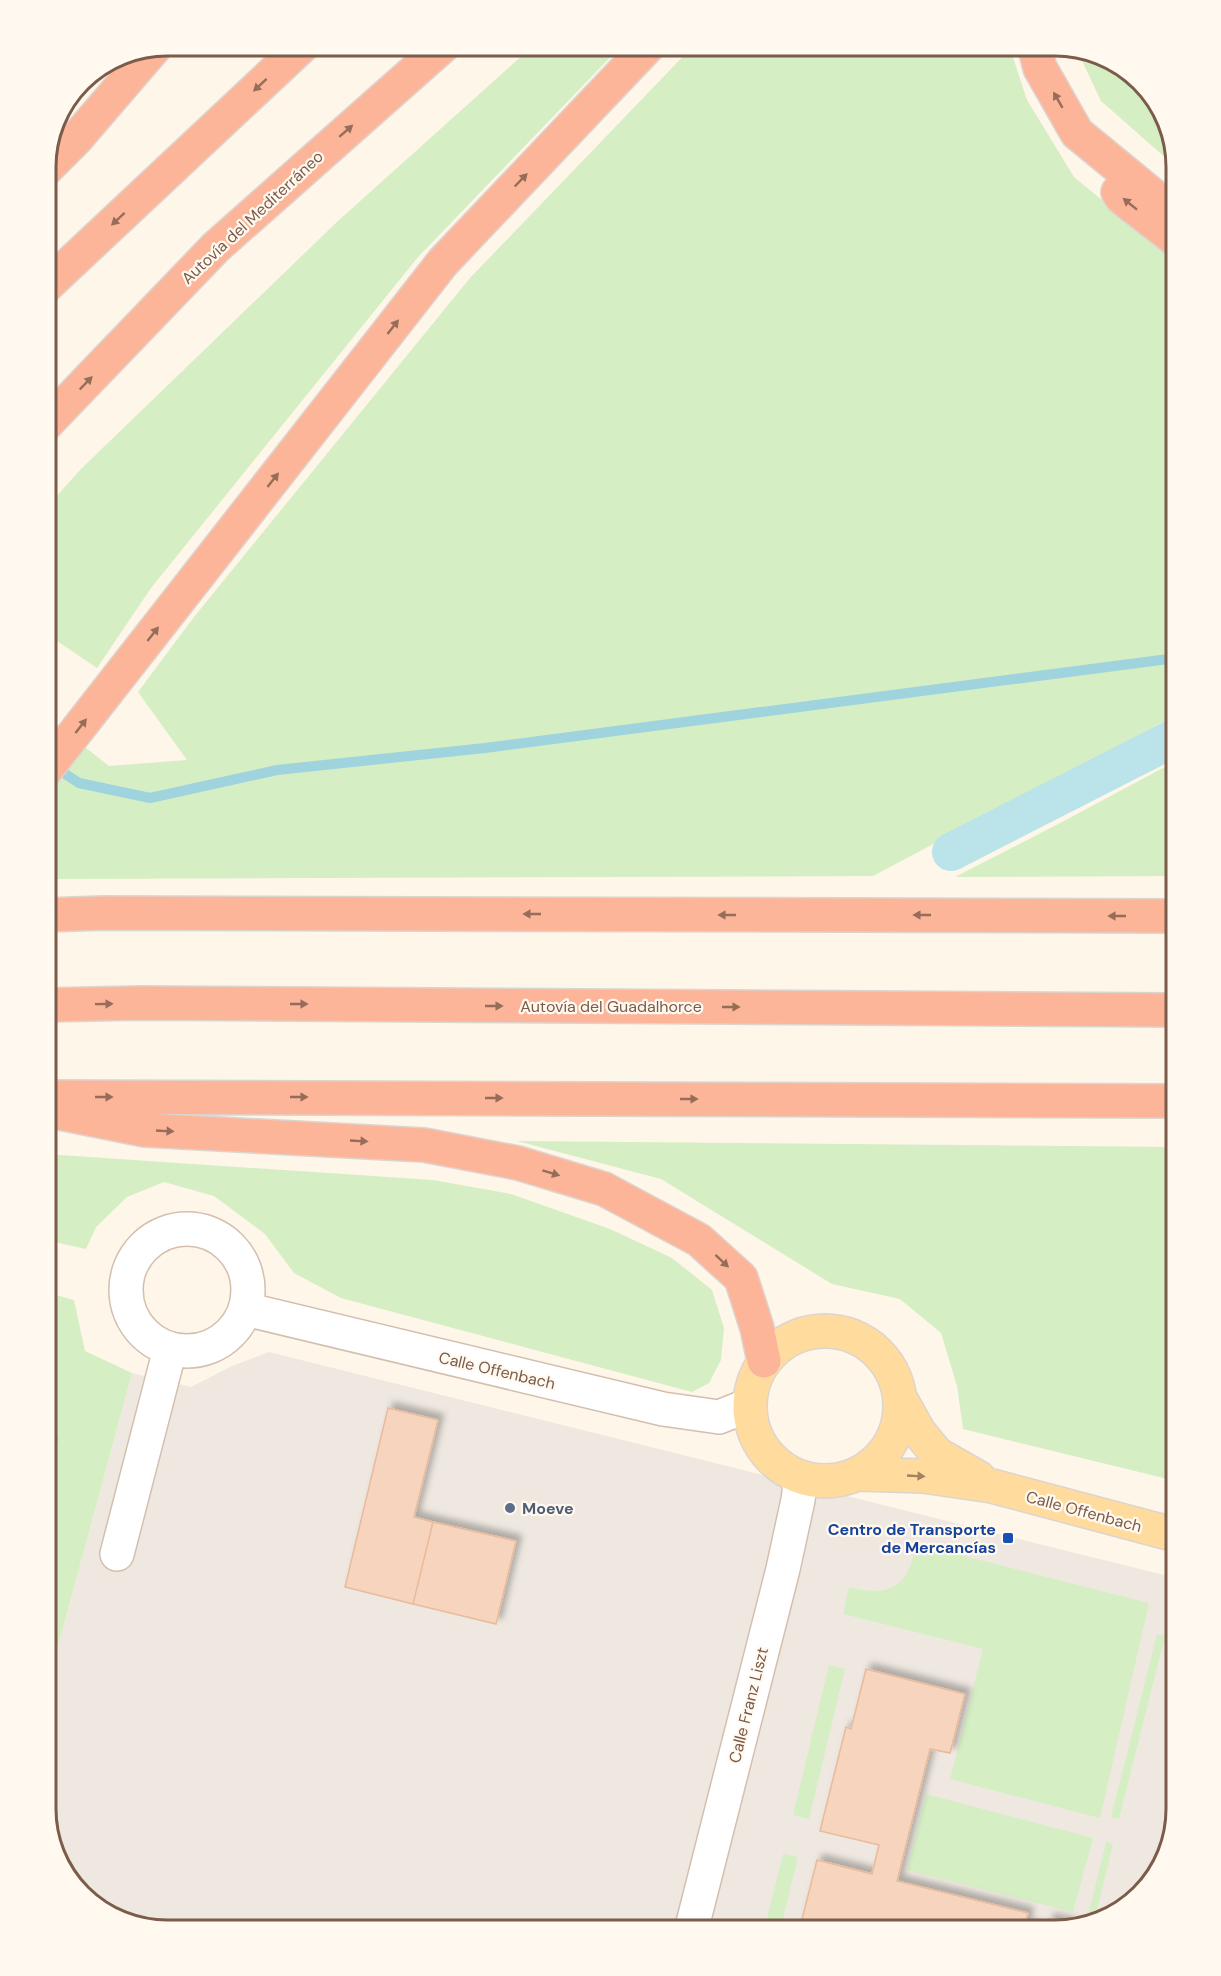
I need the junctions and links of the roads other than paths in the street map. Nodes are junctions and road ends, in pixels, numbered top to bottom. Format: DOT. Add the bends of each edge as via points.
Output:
graph roads {
  1 [pos="291,56"];
  2 [pos="432,56"];
  3 [pos="639,56"];
  4 [pos="1037,56"];
  5 [pos="146,58"];
  6 [pos="137,60"];
  7 [pos="66,120"];
  8 [pos="1077,133"];
  9 [pos="56,159"];
  10 [pos="1166,203"];
  11 [pos="1166,232"];
  12 [pos="56,277"];
  13 [pos="56,414"];
  14 [pos="56,757"];
  15 [pos="56,915"];
  16 [pos="1166,916"];
  17 [pos="56,1005"];
  18 [pos="1166,1010"];
  19 [pos="56,1097"];
  20 [pos="1166,1101"];
  21 [pos="56,1112"];
  22 [pos="245,1309"];
  23 [pos="170,1349"];
  24 [pos="764,1360"];
  25 [pos="900,1398"];
  26 [pos="749,1405"];
  27 [pos="858,1474"];
  28 [pos="801,1478"];
  29 [pos="992,1486"];
  30 [pos="1166,1532"];
  31 [pos="117,1554"];
  32 [pos="694,1920"];
  1 -- 12 [label="highway, one-way"];
  13 -- 2 [label="highway, Autovía del Mediterráneo, one-way" via="216,247"];
  14 -- 3 [label="highway, one-way" via="443,262"];
  8 -- 4 [label="highway, one-way"];
  5 -- 9 [label="highway"];
  6 -- 7 [label="highway"];
  8 -- 10 [label="highway"];
  11 -- 8 [label="highway, one-way" via="1122,198"];
  16 -- 15 [label="highway, one-way"];
  17 -- 18 [label="highway, Autovía del Guadalhorce, one-way"];
  19 -- 20 [label="highway, one-way"];
  21 -- 24 [label="highway, one-way" via="145,1130 424,1145 518,1163 604,1189 699,1240 741,1278"];
  22 -- 23 [label="street" via="224,1339 207,1348"];
  22 -- 23 [label="street" via="248,1288 244,1268 234,1250 218,1237 198,1230 177,1229 158,1236 141,1248 130,1266 125,1286 127,1306 136,1325 151,1340"];
  22 -- 26 [label="street, Calle Offenbach" via="663,1409 718,1417"];
  23 -- 31 [label="street"];
  24 -- 25 [label="main road" via="783,1343 806,1332 832,1331 857,1337 879,1352 893,1374"];
  24 -- 26 [label="main road" via="753,1382"];
  25 -- 27 [label="main road" via="899,1421 891,1443 877,1461"];
  25 -- 29 [label="main road, Calle Offenbach" via="937,1454"];
  26 -- 28 [label="main road" via="751,1427 764,1450 780,1467"];
  27 -- 28 [label="main road" via="820,1481"];
  27 -- 29 [label="main road, Calle Offenbach, one-way" via="923,1476"];
  28 -- 32 [label="street, Calle Franz Liszt" via="783,1569"];
  29 -- 30 [label="main road, Calle Offenbach"];
}
